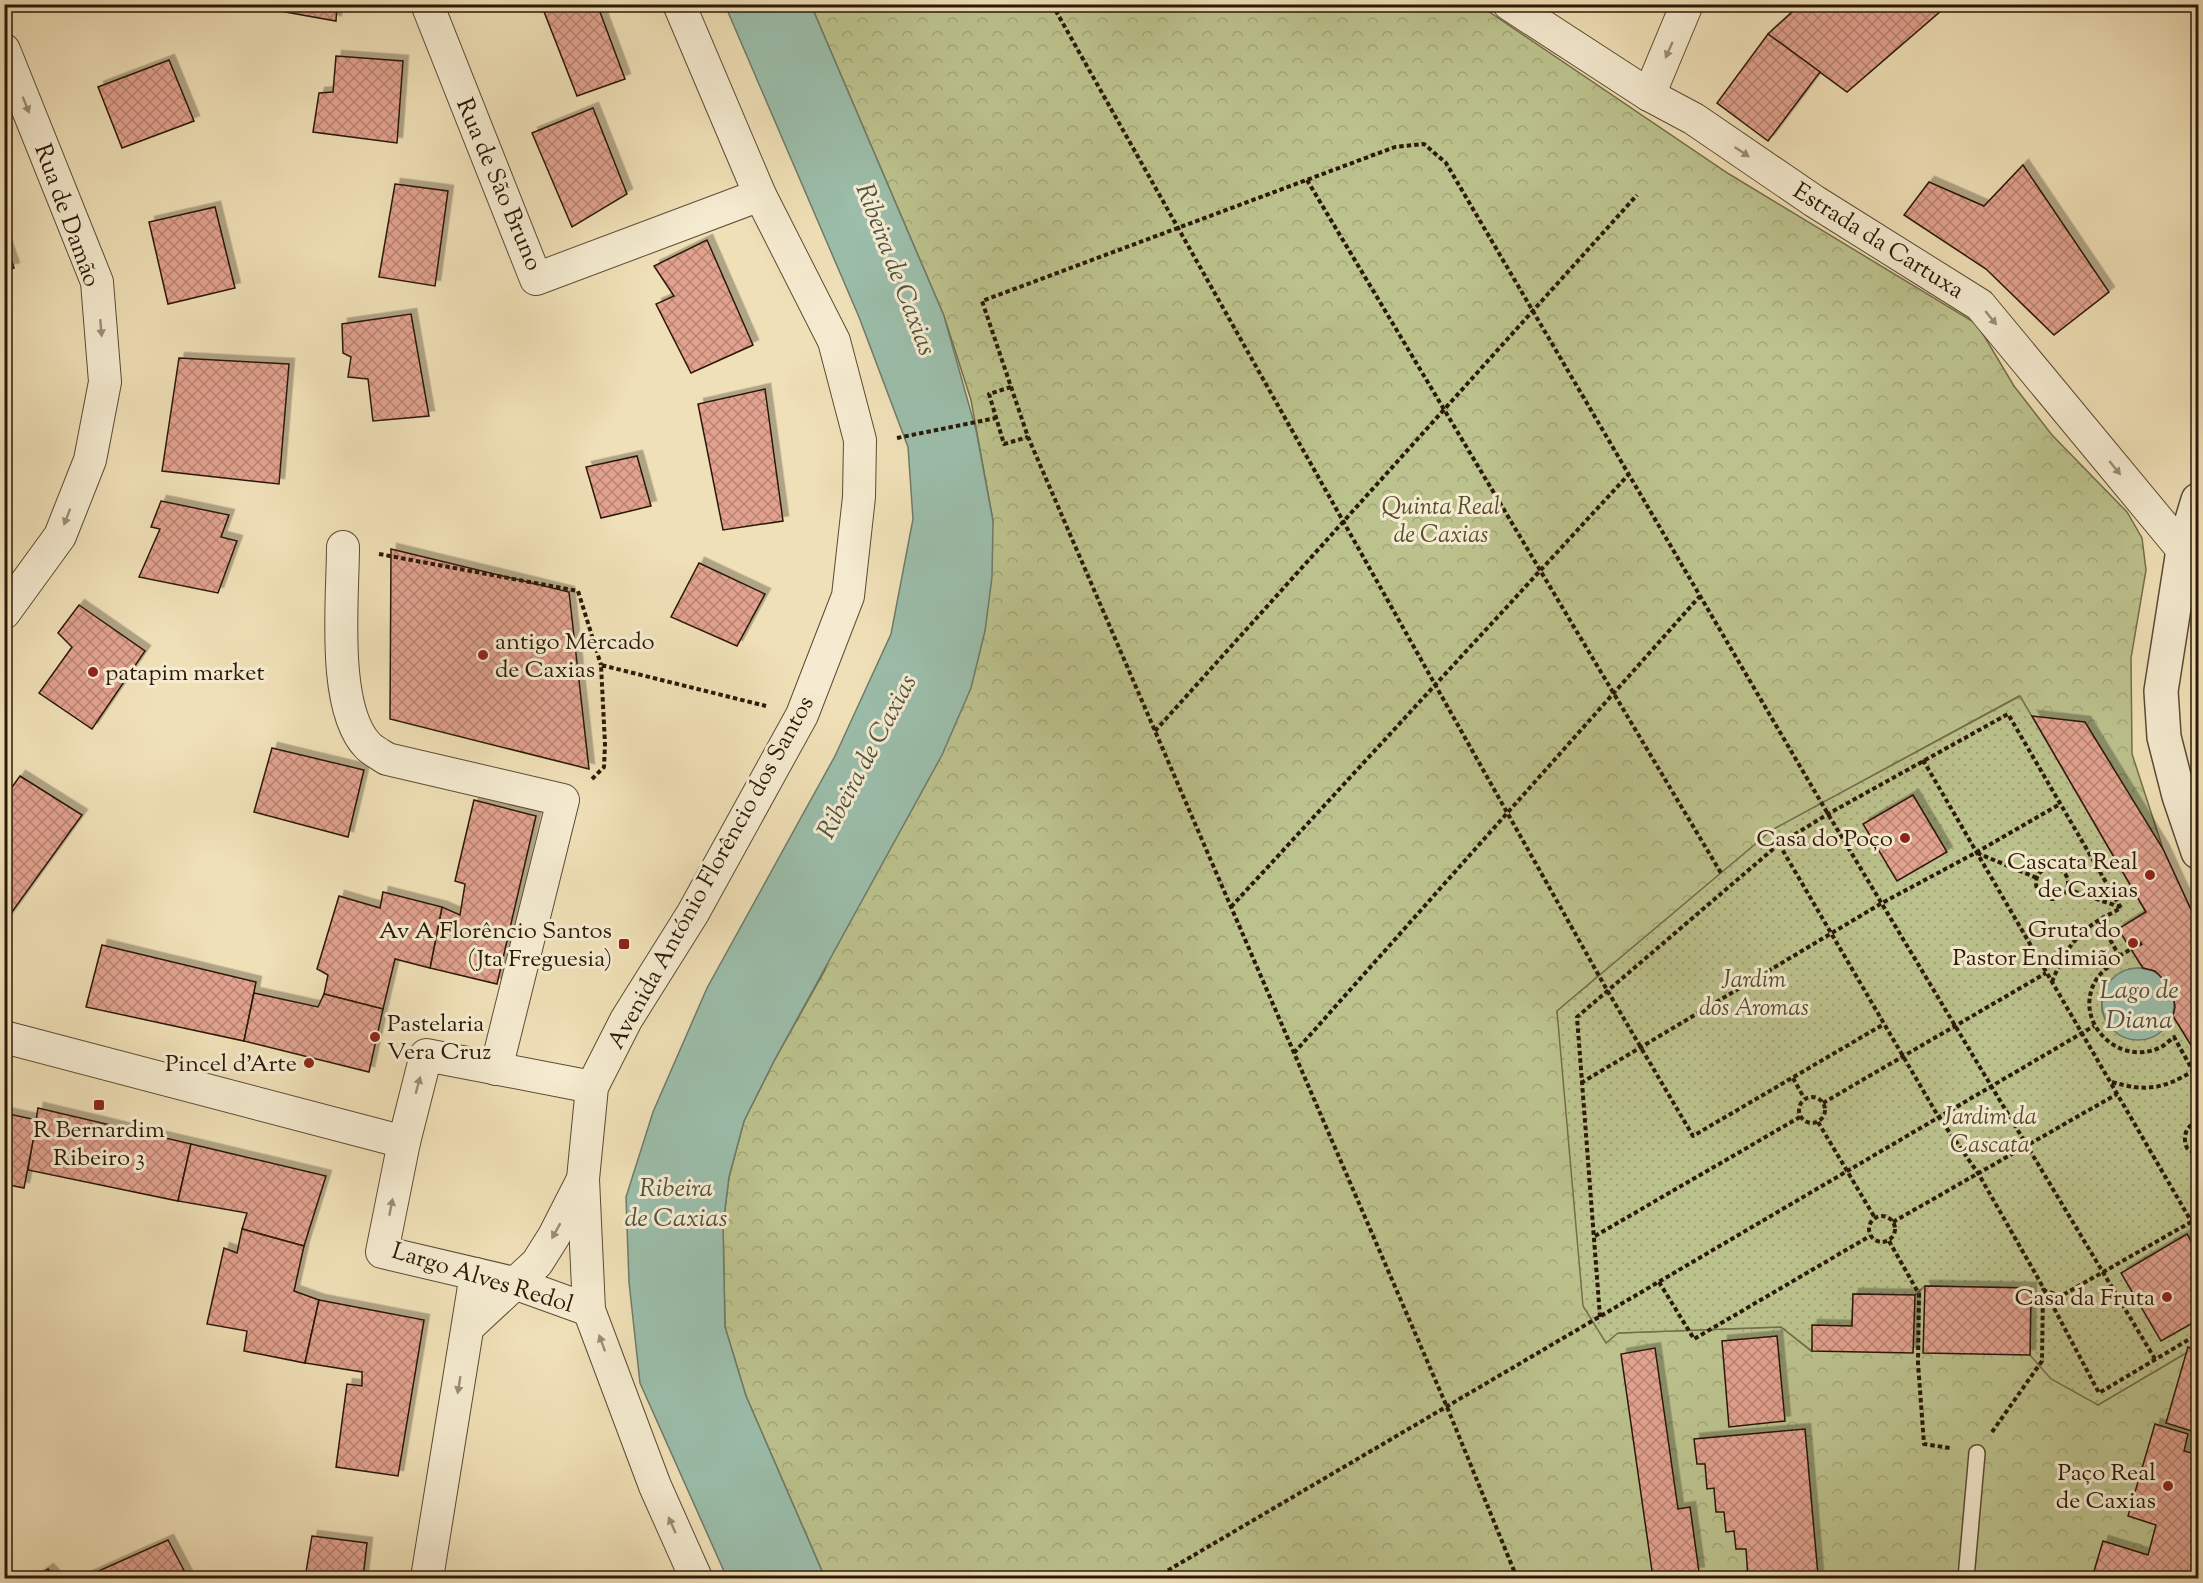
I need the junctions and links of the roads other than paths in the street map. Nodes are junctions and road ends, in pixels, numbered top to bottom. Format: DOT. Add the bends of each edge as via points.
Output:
graph roads {
  1 [pos="427,4"];
  2 [pos="679,4"];
  3 [pos="1509,4"];
  4 [pos="1687,4"];
  5 [pos="4,51"];
  6 [pos="1649,95"];
  7 [pos="760,195"];
  8 [pos="2199,500"];
  9 [pos="343,547"];
  10 [pos="2182,550"];
  11 [pos="4,613"];
  12 [pos="2189,796"];
  13 [pos="2199,852"];
  14 [pos="4,1037"];
  15 [pos="496,1069"];
  16 [pos="592,1087"];
  17 [pos="404,1142"];
  18 [pos="583,1179"];
  19 [pos="476,1274"];
  20 [pos="514,1283"];
  21 [pos="589,1310"];
  22 [pos="468,1327"];
  23 [pos="1977,1453"];
  24 [pos="427,1578"];
  25 [pos="696,1578"];
  26 [pos="1966,1578"];
  1 -- 7 [label="street, Rua de São Bruno" via="536,279"];
  2 -- 7 [label="street, Avenida António Florêncio dos Santos"];
  3 -- 6 [label="street, Estrada da Cartuxa"];
  4 -- 6 [label="street, one-way"];
  5 -- 11 [label="street, Rua de Damão, one-way" via="97,282 105,382 90,460 60,536"];
  6 -- 10 [label="street, Estrada da Cartuxa, one-way" via="1694,119 1814,201 1980,305"];
  7 -- 16 [label="street, Avenida António Florêncio dos Santos" via="834,341 860,440 859,497 848,596 802,716 693,913 626,1020"];
  8 -- 10 [label="street"];
  9 -- 15 [label="street" via="342,673 347,704 367,746 387,759 563,801"];
  10 -- 12 [label="street" via="2161,691 2164,737"];
  12 -- 13 [label="street"];
  14 -- 17 [label="street"];
  15 -- 16 [label="street, Largo Alves Redol"];
  17 -- 15 [label="street, Largo Alves Redol, one-way" via="426,1055"];
  16 -- 18 [label="street, Avenida António Florêncio dos Santos"];
  19 -- 17 [label="street, Largo Alves Redol, one-way" via="382,1252"];
  18 -- 20 [label="street, one-way" via="537,1263"];
  18 -- 21 [label="street, Avenida António Florêncio dos Santos"];
  19 -- 20 [label="street, Largo Alves Redol"];
  19 -- 22 [label="street"];
  20 -- 21 [label="street, Largo Alves Redol"];
  20 -- 22 [label="street"];
  25 -- 21 [label="street, Avenida António Florêncio dos Santos, one-way" via="655,1486"];
  22 -- 24 [label="street, one-way"];
  23 -- 26 [label="lane"];
}
